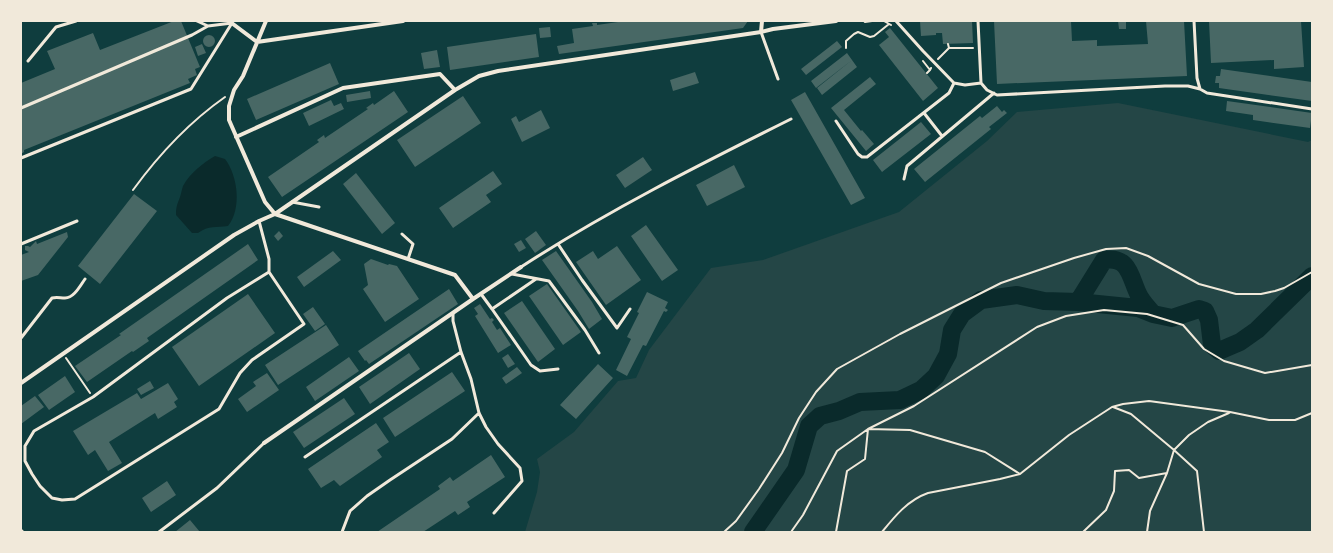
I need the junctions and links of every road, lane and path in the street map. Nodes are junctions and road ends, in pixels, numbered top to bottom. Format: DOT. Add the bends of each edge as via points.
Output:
graph roads {
  1 [pos="76,21"];
  2 [pos="197,21"];
  3 [pos="266,21"];
  4 [pos="403,21"];
  5 [pos="762,21"];
  6 [pos="836,21"];
  7 [pos="864,21"];
  8 [pos="872,21"];
  9 [pos="884,21"];
  10 [pos="896,21"];
  11 [pos="978,21"];
  12 [pos="1194,21"];
  13 [pos="230,22"];
  14 [pos="889,24"];
  15 [pos="208,26"];
  16 [pos="892,26"];
  17 [pos="761,32"];
  18 [pos="257,42"];
  19 [pos="948,44"];
  20 [pos="846,48"];
  21 [pos="949,48"];
  22 [pos="979,48"];
  23 [pos="28,61"];
  24 [pos="934,63"];
  25 [pos="930,70"];
  26 [pos="927,73"];
  27 [pos="778,79"];
  28 [pos="954,83"];
  29 [pos="981,83"];
  30 [pos="1200,89"];
  31 [pos="234,90"];
  32 [pos="456,90"];
  33 [pos="994,93"];
  34 [pos="21,108"];
  35 [pos="1312,109"];
  36 [pos="924,113"];
  37 [pos="791,119"];
  38 [pos="836,121"];
  39 [pos="942,136"];
  40 [pos="236,137"];
  41 [pos="21,158"];
  42 [pos="904,179"];
  43 [pos="133,190"];
  44 [pos="292,202"];
  45 [pos="319,207"];
  46 [pos="275,214"];
  47 [pos="77,221"];
  48 [pos="259,221"];
  49 [pos="402,234"];
  50 [pos="21,244"];
  51 [pos="558,244"];
  52 [pos="408,259"];
  53 [pos="521,267"];
  54 [pos="269,272"];
  55 [pos="1312,272"];
  56 [pos="512,274"];
  57 [pos="85,279"];
  58 [pos="536,279"];
  59 [pos="481,294"];
  60 [pos="473,299"];
  61 [pos="492,309"];
  62 [pos="630,309"];
  63 [pos="453,313"];
  64 [pos="21,338"];
  65 [pos="461,352"];
  66 [pos="599,353"];
  67 [pos="71,365"];
  68 [pos="1312,365"];
  69 [pos="558,369"];
  70 [pos="21,383"];
  71 [pos="93,397"];
  72 [pos="1112,407"];
  73 [pos="1230,412"];
  74 [pos="479,413"];
  75 [pos="1312,413"];
  76 [pos="868,429"];
  77 [pos="264,443"];
  78 [pos="1174,450"];
  79 [pos="306,457"];
  80 [pos="1167,473"];
  81 [pos="1020,474"];
  82 [pos="494,513"];
  83 [pos="159,532"];
  84 [pos="342,532"];
  85 [pos="724,532"];
  86 [pos="790,532"];
  87 [pos="836,532"];
  88 [pos="882,532"];
  89 [pos="1083,532"];
  90 [pos="1148,532"];
  91 [pos="1204,532"];
  1 -- 23 [label="lane" via="56,27"];
  2 -- 15 [label="lane"];
  3 -- 18 [label="street"];
  4 -- 18 [label="street"];
  5 -- 17 [label="street"];
  6 -- 17 [label="street"];
  7 -- 8 [label="path"];
  9 -- 14 [label="path"];
  10 -- 24 [label="lane"];
  11 -- 22 [label="lane"];
  12 -- 30 [label="lane" via="1197,78"];
  13 -- 15 [label="lane"];
  13 -- 18 [label="street"];
  13 -- 41 [label="lane" via="191,89"];
  14 -- 16 [label="path"];
  14 -- 20 [label="path" via="874,36 858,32 854,34 846,41"];
  15 -- 34 [label="lane" via="192,36"];
  17 -- 27 [label="lane"];
  17 -- 32 [label="street" via="498,71 479,76"];
  18 -- 31 [label="street" via="243,76"];
  19 -- 21 [label="path"];
  21 -- 22 [label="path"];
  21 -- 24 [label="path"];
  22 -- 29 [label="lane"];
  24 -- 28 [label="lane"];
  25 -- 26 [label="path"];
  28 -- 29 [label="lane"];
  28 -- 36 [label="lane" via="949,93"];
  29 -- 33 [label="lane"];
  30 -- 33 [label="lane" via="1173,86 1031,94"];
  30 -- 35 [label="lane" via="1207,93"];
  31 -- 40 [label="street" via="229,106 229,120"];
  31 -- 43 [label="path" via="193,122 153,162"];
  32 -- 40 [label="street" via="440,74 343,88"];
  32 -- 44 [label="street"];
  33 -- 39 [label="lane"];
  36 -- 38 [label="lane" via="867,157 858,154"];
  36 -- 39 [label="lane"];
  37 -- 51 [label="lane" via="644,194"];
  39 -- 42 [label="lane" via="907,166"];
  40 -- 46 [label="street" via="265,202"];
  44 -- 45 [label="lane"];
  44 -- 46 [label="street"];
  46 -- 48 [label="street"];
  46 -- 52 [label="street"];
  47 -- 50 [label="lane"];
  48 -- 54 [label="lane" via="269,259"];
  48 -- 70 [label="street" via="234,235"];
  49 -- 52 [label="lane" via="412,244"];
  51 -- 53 [label="lane"];
  51 -- 62 [label="lane" via="617,328"];
  52 -- 60 [label="street" via="455,275"];
  53 -- 56 [label="street"];
  54 -- 71 [label="lane" via="227,298"];
  54 -- 71 [label="lane" via="304,324 252,360 240,373 219,409 75,499 52,498 40,486 25,461 25,446 34,430"];
  55 -- 85 [label="path" via="1275,291 1236,294 1199,284 1148,256 1126,248 1106,249 1001,283 837,369 816,392 799,418 782,453 759,489 736,521"];
  56 -- 58 [label="lane"];
  56 -- 59 [label="street"];
  57 -- 64 [label="lane" via="71,296 52,298"];
  58 -- 61 [label="lane"];
  58 -- 66 [label="lane" via="549,281"];
  59 -- 60 [label="street"];
  59 -- 61 [label="lane"];
  60 -- 63 [label="street"];
  61 -- 69 [label="lane" via="531,365 540,371"];
  63 -- 65 [label="lane"];
  63 -- 77 [label="street"];
  65 -- 74 [label="lane"];
  65 -- 79 [label="lane"];
  67 -- 71 [label="path"];
  68 -- 76 [label="path" via="1265,373 1224,361 1204,349 1183,325 1147,314 1104,310 1066,316 1036,327 914,406"];
  72 -- 73 [label="path" via="1149,401"];
  72 -- 78 [label="path" via="1131,414"];
  72 -- 81 [label="path" via="1069,435"];
  73 -- 75 [label="path" via="1269,420 1295,420"];
  73 -- 78 [label="path" via="1189,434"];
  74 -- 82 [label="lane" via="498,444 520,468 522,481"];
  74 -- 84 [label="lane" via="452,440 367,496 350,511"];
  76 -- 81 [label="path" via="910,430 985,452"];
  76 -- 86 [label="path" via="837,452 803,515"];
  76 -- 87 [label="path" via="866,458 847,471"];
  77 -- 83 [label="lane" via="217,488"];
  78 -- 80 [label="path"];
  78 -- 91 [label="path" via="1197,471"];
  80 -- 89 [label="path" via="1139,478 1129,470 1114,471 1114,491 1106,510"];
  80 -- 90 [label="path" via="1150,511"];
  81 -- 88 [label="path" via="917,497 899,512"];
}
